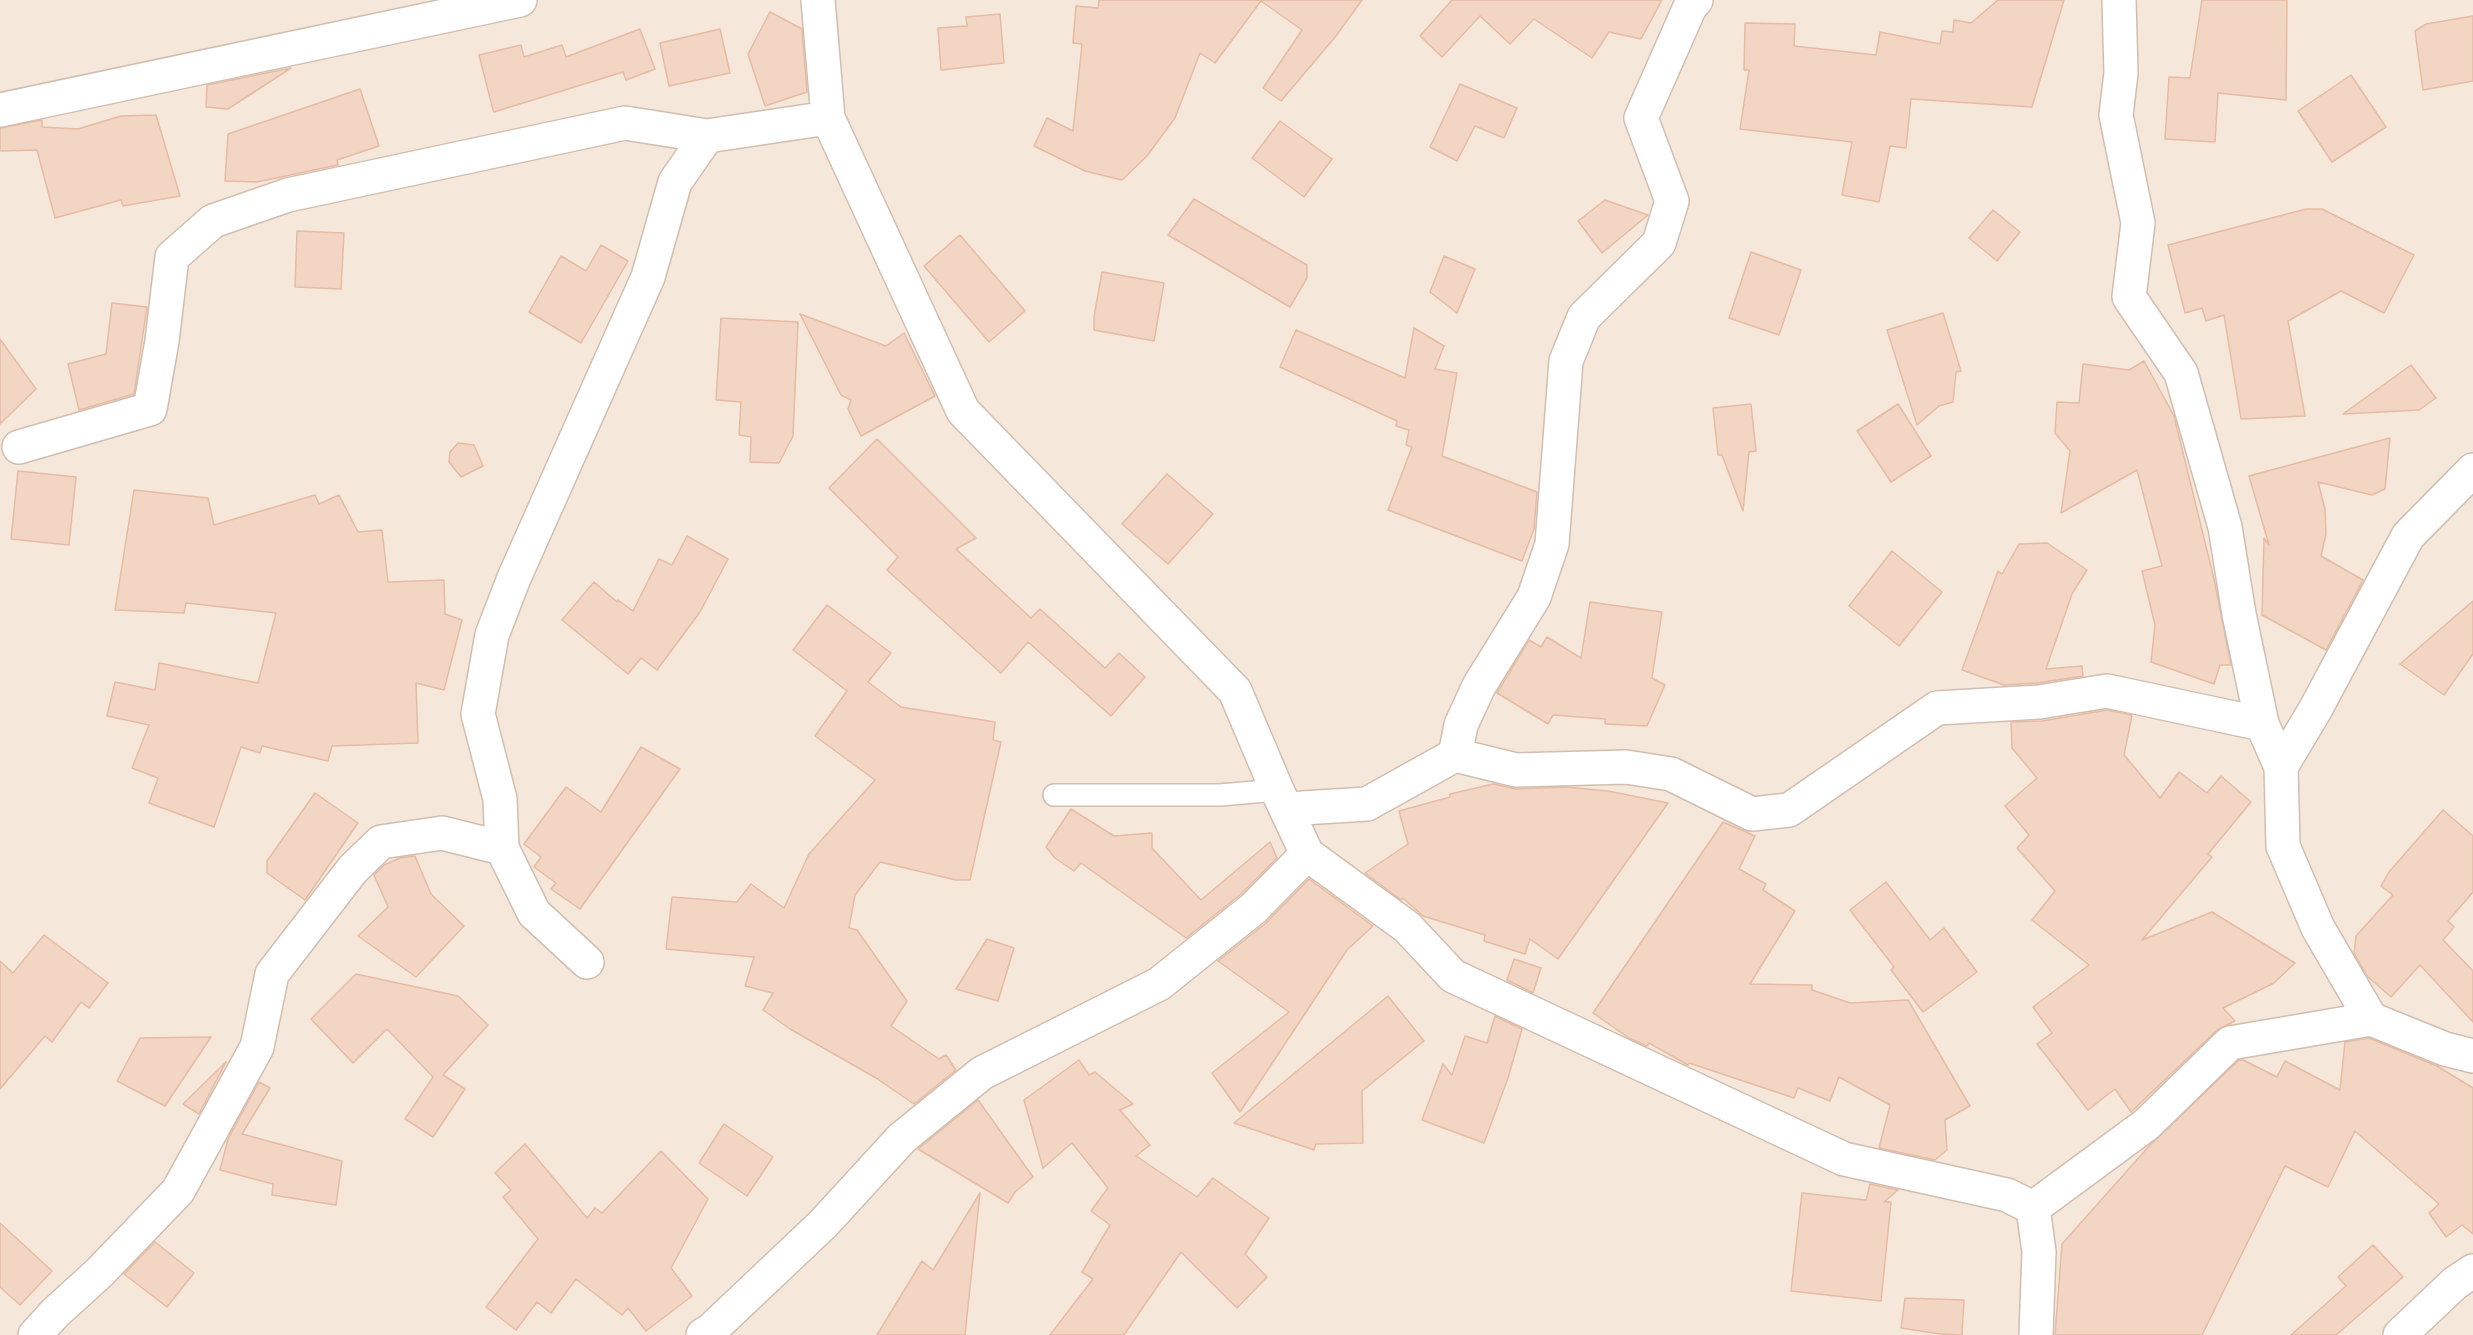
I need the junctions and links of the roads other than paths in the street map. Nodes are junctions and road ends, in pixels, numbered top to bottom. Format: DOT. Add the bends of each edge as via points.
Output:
graph roads {
  1 [pos="520,0"];
  2 [pos="818,0"];
  3 [pos="1696,0"];
  4 [pos="2119,0"];
  5 [pos="429,9"];
  6 [pos="0,110"];
  7 [pos="828,118"];
  8 [pos="707,136"];
  9 [pos="19,447"];
  10 [pos="2473,470"];
  11 [pos="2262,724"];
  12 [pos="1455,755"];
  13 [pos="2281,767"];
  14 [pos="1054,795"];
  15 [pos="1282,800"];
  16 [pos="502,848"];
  17 [pos="1307,854"];
  18 [pos="588,962"];
  19 [pos="2371,1019"];
  20 [pos="2473,1056"];
  21 [pos="2033,1208"];
  22 [pos="2473,1271"];
  23 [pos="35,1335"];
  24 [pos="703,1335"];
  25 [pos="2036,1335"];
  26 [pos="2400,1335"];
  1 -- 5 [label="street"];
  2 -- 7 [label="street"];
  3 -- 12 [label="street" via="1689,6 1641,118 1672,201 1659,243 1584,317 1566,361 1552,544 1534,597 1479,686 1461,724"];
  4 -- 11 [label="street" via="2121,73 2116,116 2138,223 2128,297 2181,373 2225,527"];
  5 -- 6 [label="street"];
  7 -- 8 [label="street"];
  7 -- 15 [label="street" via="963,411 1234,691"];
  8 -- 9 [label="street" via="625,123 288,195 213,221 172,257 150,409"];
  8 -- 16 [label="street" via="675,182 648,278 492,635 478,714 500,799"];
  10 -- 13 [label="street" via="2408,536"];
  11 -- 12 [label="street" via="2107,691 2039,702 1937,708 1789,810 1752,814 1671,774 1626,767 1515,770"];
  11 -- 13 [label="street"];
  12 -- 15 [label="street" via="1367,804"];
  13 -- 19 [label="street" via="2283,846 2318,928"];
  14 -- 15 [label="lane" via="1220,795"];
  15 -- 17 [label="street"];
  16 -- 18 [label="street" via="534,913"];
  16 -- 23 [label="street" via="442,833 381,842 353,869 272,974 257,1047 178,1191"];
  17 -- 21 [label="street" via="1407,927 1453,976 1844,1159 2007,1195"];
  17 -- 24 [label="street" via="1254,908 1159,984 982,1073 902,1138 823,1224"];
  19 -- 20 [label="street"];
  19 -- 21 [label="street" via="2230,1043 2147,1124"];
  21 -- 25 [label="street" via="2039,1252"];
  22 -- 26 [label="street"];
}
